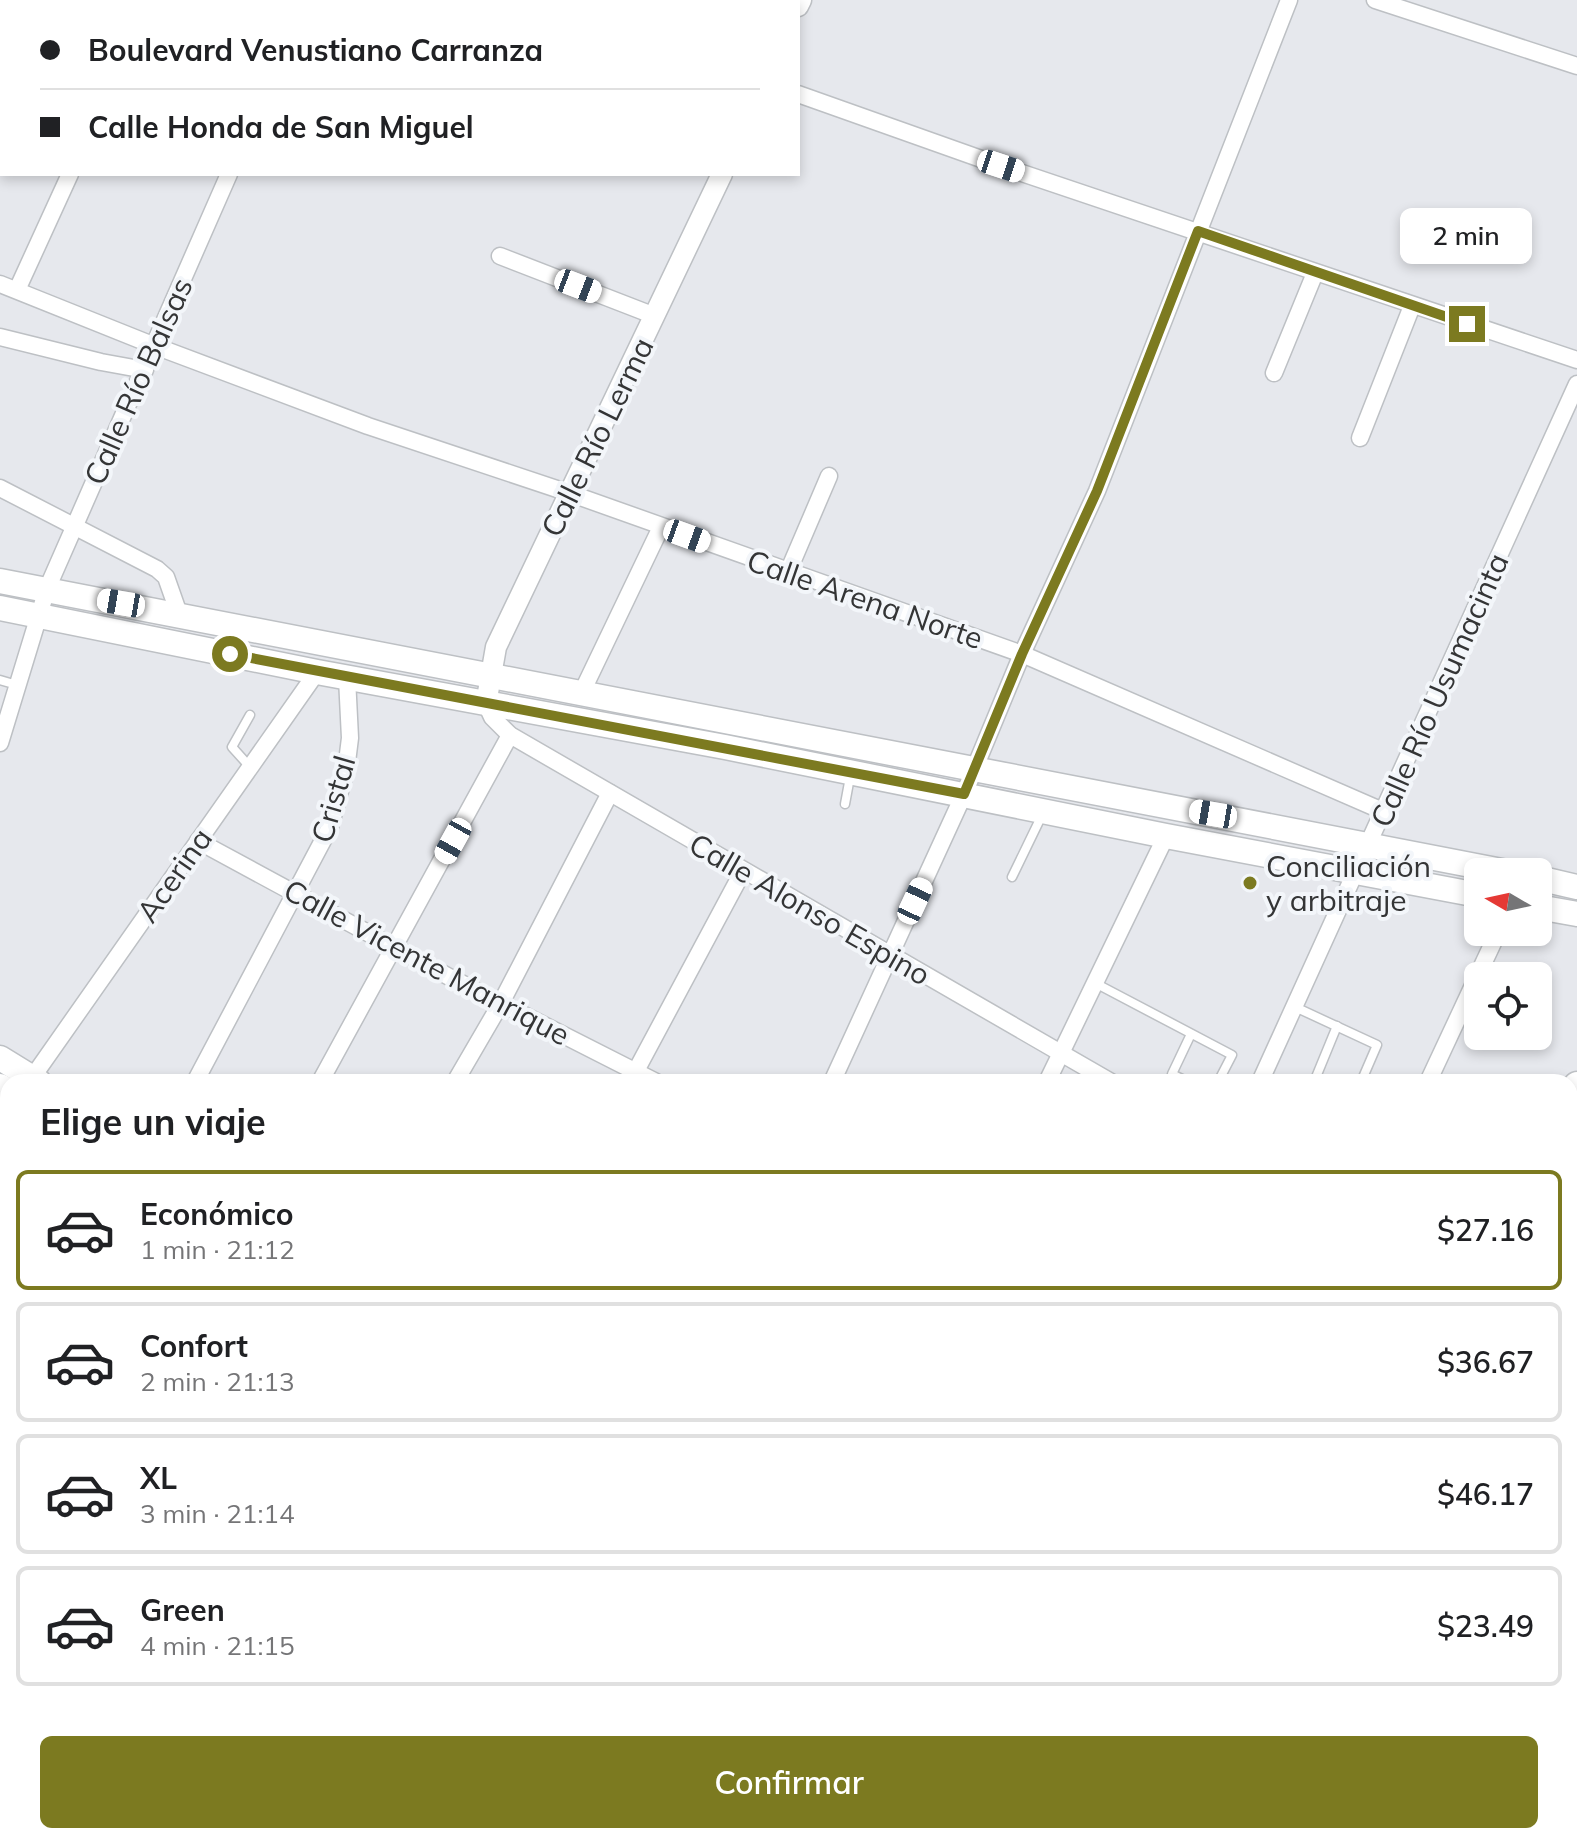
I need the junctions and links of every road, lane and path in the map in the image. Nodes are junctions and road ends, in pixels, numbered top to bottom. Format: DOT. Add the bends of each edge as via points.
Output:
graph roads {
  1 [pos="1289,0"];
  2 [pos="1375,0"];
  3 [pos="1398,4"];
  4 [pos="1577,66"];
  5 [pos="800,95"];
  6 [pos="69,176"];
  7 [pos="228,176"];
  8 [pos="721,176"];
  9 [pos="1198,231"];
  10 [pos="500,256"];
  11 [pos="1315,273"];
  12 [pos="0,284"];
  13 [pos="17,290"];
  14 [pos="1412,306"];
  15 [pos="655,316"];
  16 [pos="0,337"];
  17 [pos="155,346"];
  18 [pos="1577,360"];
  19 [pos="145,370"];
  20 [pos="1274,373"];
  21 [pos="1577,384"];
  22 [pos="1360,438"];
  23 [pos="829,476"];
  24 [pos="0,488"];
  25 [pos="569,493"];
  26 [pos="74,525"];
  27 [pos="661,527"];
  28 [pos="788,572"];
  29 [pos="0,581"];
  30 [pos="47,589"];
  31 [pos="0,608"];
  32 [pos="179,614"];
  33 [pos="38,615"];
  34 [pos="1022,654"];
  35 [pos="317,672"];
  36 [pos="490,675"];
  37 [pos="347,678"];
  38 [pos="0,680"];
  39 [pos="17,685"];
  40 [pos="582,692"];
  41 [pos="486,704"];
  42 [pos="250,715"];
  43 [pos="510,735"];
  44 [pos="0,743"];
  45 [pos="250,767"];
  46 [pos="975,769"];
  47 [pos="851,773"];
  48 [pos="610,793"];
  49 [pos="964,794"];
  50 [pos="845,804"];
  51 [pos="1044,811"];
  52 [pos="1385,812"];
  53 [pos="1166,836"];
  54 [pos="198,841"];
  55 [pos="1370,843"];
  56 [pos="1464,863"];
  57 [pos="743,871"];
  58 [pos="1356,871"];
  59 [pos="1012,877"];
  60 [pos="1552,881"];
  61 [pos="1577,887"];
  62 [pos="1464,892"];
  63 [pos="298,893"];
  64 [pos="1552,910"];
  65 [pos="1577,914"];
  66 [pos="395,946"];
  67 [pos="1491,946"];
  68 [pos="891,955"];
  69 [pos="1094,982"];
  70 [pos="501,1003"];
  71 [pos="1294,1006"];
  72 [pos="1337,1026"];
  73 [pos="1191,1034"];
  74 [pos="1060,1053"];
  75 [pos="0,1058"];
  76 [pos="25,1074"];
  77 [pos="39,1074"];
  78 [pos="199,1074"];
  79 [pos="324,1074"];
  80 [pos="460,1074"];
  81 [pos="628,1074"];
  82 [pos="635,1074"];
  83 [pos="836,1074"];
  84 [pos="1051,1074"];
  85 [pos="1097,1074"];
  86 [pos="1172,1074"];
  87 [pos="1222,1074"];
  88 [pos="1264,1074"];
  89 [pos="1317,1074"];
  90 [pos="1364,1074"];
  91 [pos="1432,1074"];
  1 -- 9 [label="street"];
  2 -- 3 [label="street"];
  3 -- 4 [label="street"];
  5 -- 9 [label="street"];
  6 -- 13 [label="street"];
  7 -- 17 [label="street, Calle Río Balsas"];
  8 -- 15 [label="street, Calle Río Lerma"];
  9 -- 11 [label="street"];
  9 -- 34 [label="street" via="1097,491"];
  10 -- 15 [label="street"];
  11 -- 14 [label="street"];
  11 -- 20 [label="street"];
  12 -- 13 [label="street, Calle Arena Norte"];
  13 -- 17 [label="street, Calle Arena Norte"];
  14 -- 18 [label="street"];
  14 -- 22 [label="street"];
  15 -- 25 [label="street, Calle Río Lerma"];
  16 -- 19 [label="street"];
  17 -- 19 [label="street, Calle Río Balsas"];
  17 -- 25 [label="street, Calle Arena Norte" via="368,426"];
  19 -- 26 [label="street, Calle Río Balsas"];
  21 -- 52 [label="street, Calle Río Usumacinta"];
  23 -- 28 [label="street"];
  24 -- 26 [label="street"];
  25 -- 27 [label="street, Calle Arena Norte"];
  25 -- 36 [label="street, Calle Río Lerma" via="496,647"];
  26 -- 30 [label="street, Calle Río Balsas"];
  26 -- 32 [label="street" via="157,569 166,577"];
  27 -- 28 [label="street, Calle Arena Norte"];
  27 -- 40 [label="street"];
  28 -- 34 [label="street, Calle Arena Norte"];
  29 -- 30 [label="main road"];
  30 -- 32 [label="main road"];
  30 -- 33 [label="street, Calle Río Balsas"];
  31 -- 33 [label="main road"];
  32 -- 36 [label="main road"];
  33 -- 35 [label="main road"];
  33 -- 39 [label="street, Calle Río Balsas"];
  34 -- 46 [label="street"];
  34 -- 52 [label="street, Calle Arena Norte"];
  35 -- 37 [label="main road"];
  35 -- 45 [label="street, Acerina"];
  36 -- 40 [label="main road"];
  36 -- 41 [label="street, Calle Río Lerma"];
  37 -- 41 [label="main road"];
  37 -- 63 [label="street, Cristal" via="350,738 339,799"];
  38 -- 39 [label="lane"];
  39 -- 44 [label="street, Calle Río Balsas"];
  40 -- 46 [label="main road"];
  41 -- 43 [label="street"];
  41 -- 47 [label="main road"];
  42 -- 45 [label="lane" via="232,747"];
  43 -- 48 [label="street, Calle Alonso Espino"];
  43 -- 66 [label="street"];
  45 -- 54 [label="street, Acerina"];
  46 -- 49 [label="street"];
  46 -- 55 [label="main road"];
  47 -- 49 [label="main road"];
  47 -- 50 [label="lane"];
  48 -- 57 [label="street, Calle Alonso Espino"];
  48 -- 70 [label="street"];
  49 -- 51 [label="main road"];
  49 -- 68 [label="street"];
  51 -- 53 [label="main road"];
  51 -- 59 [label="lane"];
  52 -- 55 [label="street, Calle Río Usumacinta"];
  53 -- 58 [label="main road"];
  53 -- 69 [label="street"];
  54 -- 63 [label="street, Calle Vicente Manrique"];
  54 -- 77 [label="street, Acerina"];
  55 -- 56 [label="main road"];
  55 -- 58 [label="street, Calle Río Usumacinta"];
  57 -- 68 [label="street, Calle Alonso Espino"];
  57 -- 82 [label="street"];
  58 -- 62 [label="main road"];
  58 -- 71 [label="street, Calle Río Usumacinta"];
  60 -- 61 [label="main road"];
  63 -- 66 [label="street, Calle Vicente Manrique"];
  63 -- 78 [label="street, Cristal"];
  64 -- 65 [label="main road"];
  66 -- 70 [label="street, Calle Vicente Manrique"];
  66 -- 79 [label="street"];
  67 -- 91 [label="street"];
  68 -- 74 [label="street, Calle Alonso Espino"];
  68 -- 83 [label="street"];
  69 -- 73 [label="lane"];
  69 -- 74 [label="street"];
  70 -- 80 [label="street"];
  70 -- 81 [label="street, Calle Vicente Manrique"];
  71 -- 72 [label="lane"];
  71 -- 88 [label="street, Calle Río Usumacinta"];
  72 -- 89 [label="lane"];
  72 -- 90 [label="lane" via="1377,1045"];
  73 -- 86 [label="lane"];
  73 -- 87 [label="lane" via="1232,1055"];
  74 -- 84 [label="street"];
  74 -- 85 [label="street, Calle Alonso Espino"];
  75 -- 76 [label="main road"];
}
